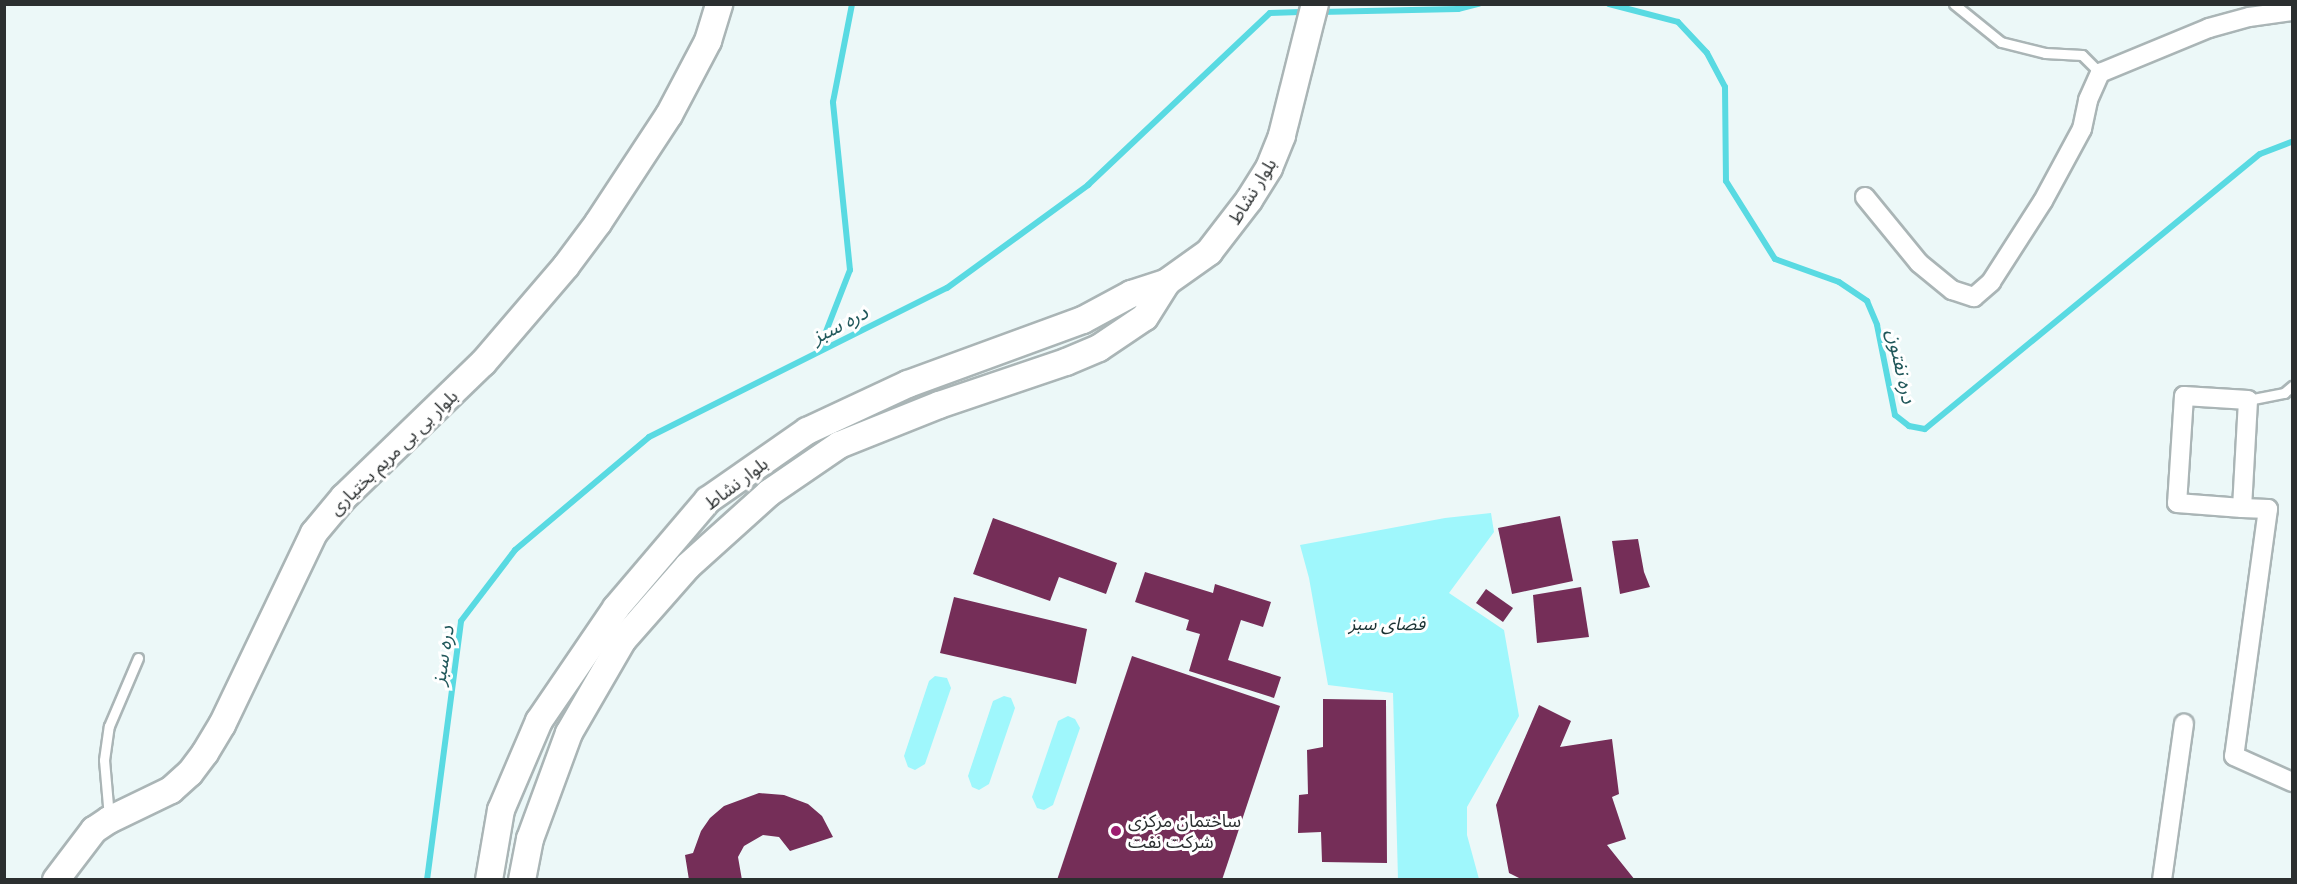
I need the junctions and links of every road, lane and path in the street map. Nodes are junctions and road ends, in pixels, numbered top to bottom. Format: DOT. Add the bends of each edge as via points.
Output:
graph roads {
  1 [pos="719,4"];
  2 [pos="1315,4"];
  3 [pos="1954,4"];
  4 [pos="2292,11"];
  5 [pos="2100,73"];
  6 [pos="1865,197"];
  7 [pos="1167,282"];
  8 [pos="2292,386"];
  9 [pos="2248,400"];
  10 [pos="2242,507"];
  11 [pos="138,658"];
  12 [pos="2184,724"];
  13 [pos="2292,782"];
  14 [pos="109,820"];
  15 [pos="56,879"];
  16 [pos="489,879"];
  17 [pos="522,879"];
  18 [pos="2162,879"];
  1 -- 14 [label="main road, بلوار بی بی مریم بختیاری" via="708,41 669,115 566,266 483,363 344,497 314,533 205,753 171,790"];
  2 -- 7 [label="main road, بلوار نشاط" via="1282,135 1269,168 1209,252"];
  3 -- 5 [label="lane" via="2001,42 2045,53 2082,55"];
  4 -- 5 [label="street" via="2209,28"];
  5 -- 6 [label="street" via="2088,100 2082,129 2043,201 1991,282 1974,297 1952,290 1919,263"];
  7 -- 16 [label="main road, بلوار نشاط" via="1131,294 1083,320 908,384 807,431 708,500 616,608 539,721 501,810"];
  7 -- 17 [label="main road, بلوار نشاط" via="1145,317 1099,348 839,445 769,493 688,566 623,640 568,733 530,838"];
  8 -- 9 [label="lane" via="2284,393"];
  9 -- 10 [label="street"];
  9 -- 10 [label="street" via="2184,396 2177,503"];
  10 -- 13 [label="street" via="2268,509 2234,756"];
  11 -- 14 [label="lane" via="109,726 104,760"];
  12 -- 18 [label="street"];
  14 -- 15 [label="main road, بلوار بی بی مریم بختیاری" via="82,842"];
}
